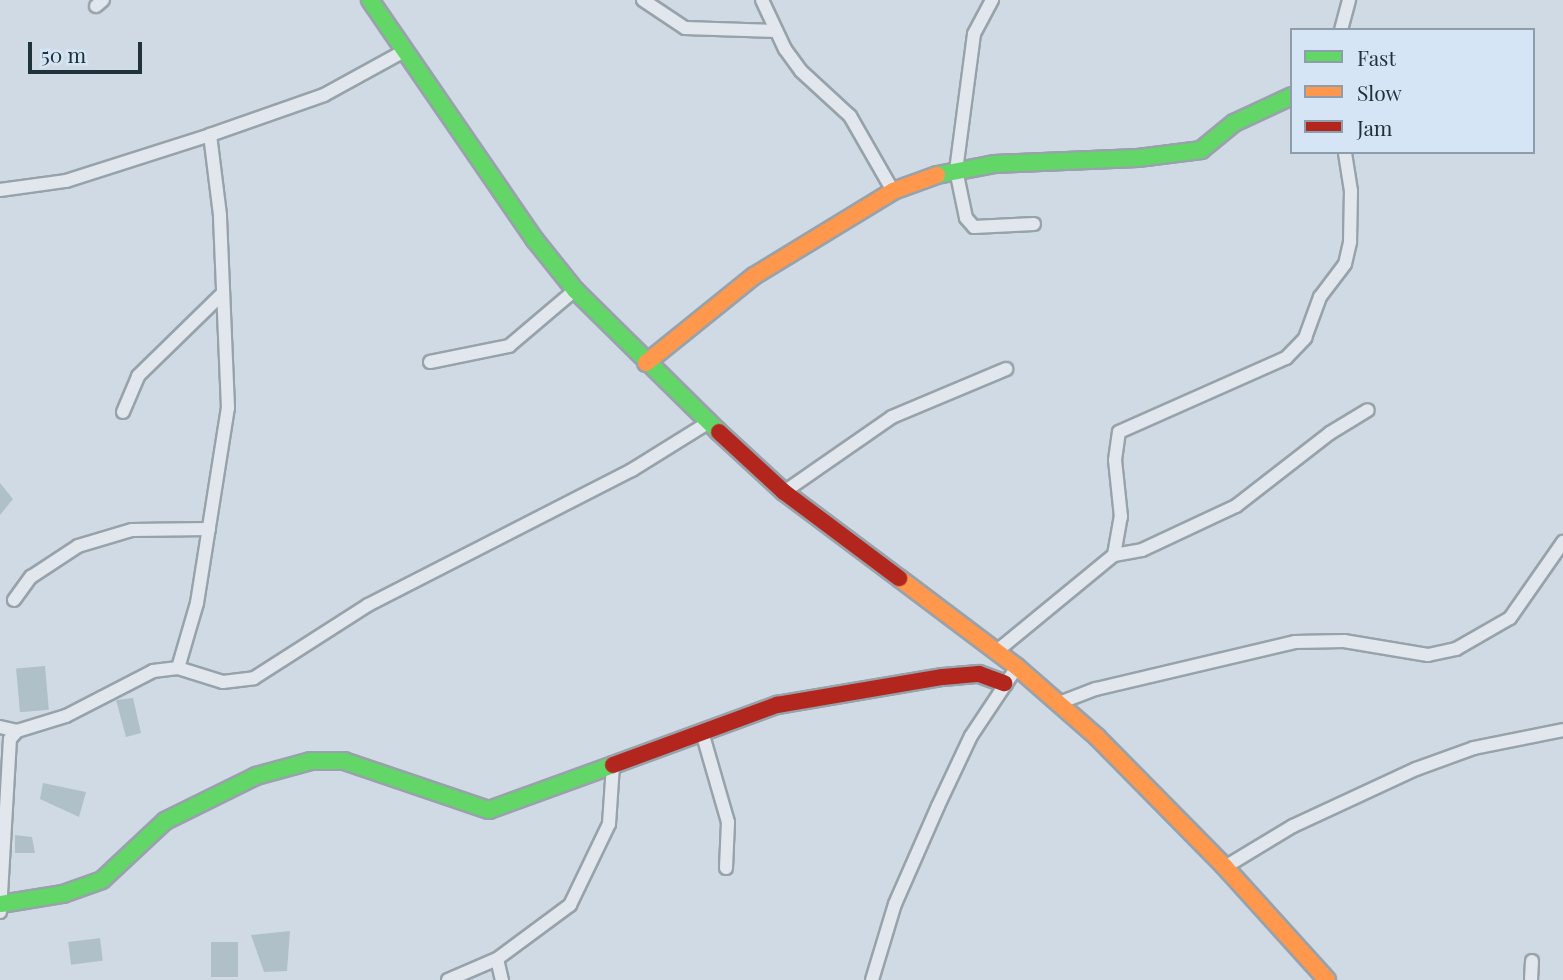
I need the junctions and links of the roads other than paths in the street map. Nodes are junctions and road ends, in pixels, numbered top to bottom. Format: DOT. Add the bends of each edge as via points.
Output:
graph roads {
  1 [pos="370,0"];
  2 [pos="643,0"];
  3 [pos="762,0"];
  4 [pos="992,0"];
  5 [pos="1349,0"];
  6 [pos="1342,28"];
  7 [pos="776,31"];
  8 [pos="404,51"];
  9 [pos="1290,97"];
  10 [pos="210,135"];
  11 [pos="1345,154"];
  12 [pos="956,170"];
  13 [pos="0,190"];
  14 [pos="892,191"];
  15 [pos="1034,224"];
  16 [pos="575,290"];
  17 [pos="223,293"];
  18 [pos="430,362"];
  19 [pos="646,363"];
  20 [pos="1006,369"];
  21 [pos="1368,410"];
  22 [pos="123,412"];
  23 [pos="706,424"];
  24 [pos="783,492"];
  25 [pos="209,529"];
  26 [pos="1563,542"];
  27 [pos="1114,555"];
  28 [pos="14,600"];
  29 [pos="997,651"];
  30 [pos="1017,667"];
  31 [pos="178,668"];
  32 [pos="1004,683"];
  33 [pos="1059,703"];
  34 [pos="0,727"];
  35 [pos="1563,730"];
  36 [pos="17,731"];
  37 [pos="702,732"];
  38 [pos="613,765"];
  39 [pos="1225,867"];
  40 [pos="726,868"];
  41 [pos="1,904"];
  42 [pos="0,912"];
  43 [pos="497,959"];
  44 [pos="1532,961"];
  45 [pos="448,980"];
  46 [pos="502,980"];
  47 [pos="872,980"];
  48 [pos="1327,980"];
  49 [pos="1531,980"];
  1 -- 8 [label="street"];
  2 -- 7 [label="street" via="685,29"];
  3 -- 7 [label="street"];
  4 -- 12 [label="street" via="974,34"];
  5 -- 6 [label="street"];
  7 -- 14 [label="street" via="801,71 850,116"];
  8 -- 10 [label="street" via="333,91"];
  8 -- 16 [label="street"];
  9 -- 12 [label="street" via="1234,123 1201,149 1138,159 1041,160"];
  10 -- 13 [label="street" via="66,181"];
  10 -- 17 [label="street"];
  11 -- 27 [label="street" via="1351,191 1350,242 1345,264 1320,298 1305,338 1286,358 1119,432 1115,460 1120,542"];
  12 -- 14 [label="street"];
  12 -- 15 [label="street" via="966,218 974,227"];
  14 -- 19 [label="street" via="754,276"];
  16 -- 18 [label="street" via="509,346"];
  16 -- 19 [label="street"];
  17 -- 22 [label="street" via="138,376"];
  17 -- 25 [label="street" via="228,408"];
  19 -- 23 [label="street"];
  20 -- 24 [label="street" via="892,417"];
  21 -- 27 [label="street" via="1236,506 1142,550"];
  23 -- 24 [label="street"];
  23 -- 31 [label="street" via="632,470 368,605 254,678 223,682"];
  24 -- 29 [label="street"];
  25 -- 28 [label="street" via="132,530 78,546 31,576"];
  25 -- 31 [label="street" via="194,616"];
  26 -- 33 [label="street" via="1510,618 1455,649 1428,654 1345,641 1295,642"];
  27 -- 29 [label="street"];
  29 -- 30 [label="street"];
  30 -- 32 [label="street"];
  30 -- 33 [label="street"];
  31 -- 36 [label="street" via="153,671 66,716"];
  32 -- 37 [label="street" via="979,674 824,695 777,705"];
  32 -- 47 [label="street" via="971,736 938,806 895,904"];
  33 -- 39 [label="street"];
  34 -- 36 [label="street"];
  35 -- 39 [label="street" via="1475,748 1416,769 1293,826"];
  36 -- 41 [label="street" via="10,739"];
  37 -- 38 [label="street"];
  37 -- 40 [label="street" via="728,822"];
  38 -- 41 [label="street" via="489,810 344,761 311,761 256,776 165,821 102,880"];
  38 -- 43 [label="street" via="609,824 570,905"];
  39 -- 48 [label="street"];
  41 -- 42 [label="street"];
  43 -- 45 [label="street"];
  43 -- 46 [label="street"];
  44 -- 49 [label="street"];
}
